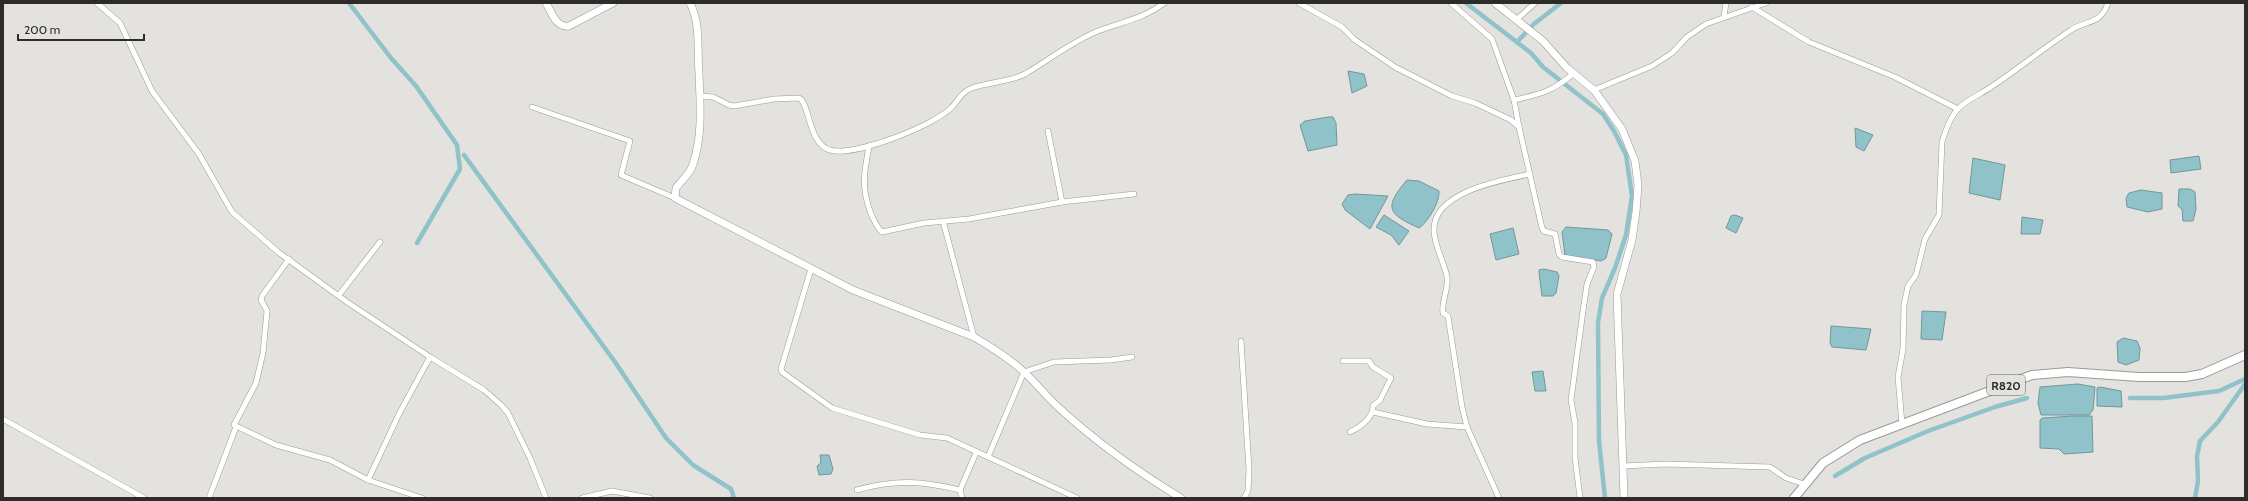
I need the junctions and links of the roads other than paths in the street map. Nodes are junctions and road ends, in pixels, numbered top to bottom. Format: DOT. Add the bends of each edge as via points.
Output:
graph roads {
  1 [pos="97,3"];
  2 [pos="546,3"];
  3 [pos="613,3"];
  4 [pos="690,3"];
  5 [pos="1164,3"];
  6 [pos="1299,3"];
  7 [pos="1451,3"];
  8 [pos="1495,3"];
  9 [pos="1535,3"];
  10 [pos="1726,3"];
  11 [pos="1766,3"];
  12 [pos="2108,3"];
  13 [pos="1752,7"];
  14 [pos="1724,16"];
  15 [pos="1518,21"];
  16 [pos="1574,73"];
  17 [pos="1594,90"];
  18 [pos="701,96"];
  19 [pos="1514,100"];
  20 [pos="532,107"];
  21 [pos="1958,109"];
  22 [pos="1519,127"];
  23 [pos="1048,131"];
  24 [pos="869,146"];
  25 [pos="1530,174"];
  26 [pos="1134,194"];
  27 [pos="675,198"];
  28 [pos="1062,202"];
  29 [pos="943,222"];
  30 [pos="380,242"];
  31 [pos="289,259"];
  32 [pos="810,269"];
  33 [pos="339,295"];
  34 [pos="974,337"];
  35 [pos="1241,341"];
  36 [pos="2245,355"];
  37 [pos="1132,357"];
  38 [pos="430,358"];
  39 [pos="1343,361"];
  40 [pos="1024,372"];
  41 [pos="1373,412"];
  42 [pos="3,419"];
  43 [pos="1902,424"];
  44 [pos="236,427"];
  45 [pos="1467,427"];
  46 [pos="1350,432"];
  47 [pos="976,453"];
  48 [pos="988,457"];
  49 [pos="1623,466"];
  50 [pos="368,480"];
  51 [pos="1804,484"];
  52 [pos="857,490"];
  53 [pos="960,490"];
  54 [pos="1068,496"];
  55 [pos="144,498"];
  56 [pos="209,498"];
  57 [pos="422,498"];
  58 [pos="546,498"];
  59 [pos="582,498"];
  60 [pos="650,498"];
  61 [pos="962,498"];
  62 [pos="1077,498"];
  63 [pos="1181,498"];
  64 [pos="1244,498"];
  65 [pos="1499,498"];
  66 [pos="1580,498"];
  67 [pos="1624,498"];
  68 [pos="1794,498"];
  1 -- 31 [label="street" via="120,23 152,91 199,154 232,212"];
  2 -- 3 [label="main road" via="558,24 563,27"];
  4 -- 18 [label="main road" via="698,30"];
  5 -- 24 [label="street" via="1151,13 1099,31 1061,49 1024,75 972,88 963,93 951,108 930,121 882,143"];
  6 -- 22 [label="street" via="1342,27 1355,40 1395,67 1452,96 1475,103 1504,117"];
  7 -- 19 [label="street" via="1492,39"];
  8 -- 15 [label="main road"];
  9 -- 15 [label="street"];
  10 -- 14 [label="street"];
  11 -- 13 [label="street"];
  12 -- 21 [label="street" via="2103,16 2070,31"];
  13 -- 14 [label="street"];
  13 -- 21 [label="street" via="1809,42 1895,77"];
  14 -- 17 [label="street" via="1687,37 1672,53 1652,66"];
  15 -- 16 [label="main road" via="1543,40"];
  16 -- 17 [label="main road"];
  16 -- 19 [label="street" via="1556,88 1539,95"];
  17 -- 49 [label="main road" via="1622,129 1635,162 1638,185 1632,240 1617,294"];
  18 -- 24 [label="street" via="713,96 734,106 774,99 799,98 804,102 814,134 822,146 830,150 854,151"];
  18 -- 27 [label="main road" via="698,143 693,164 687,177 676,188"];
  19 -- 22 [label="street"];
  20 -- 27 [label="street" via="630,141 621,175"];
  21 -- 43 [label="street" via="1942,142 1939,215 1925,239 1916,275 1908,286 1904,305 1904,349 1898,377"];
  22 -- 25 [label="street"];
  23 -- 28 [label="street"];
  24 -- 29 [label="street" via="863,184 879,230 882,232 924,223"];
  25 -- 45 [label="street" via="1497,182 1454,198 1442,207 1435,220 1434,231 1447,279 1442,307 1443,313 1448,316"];
  25 -- 66 [label="street" via="1544,231 1556,234 1562,257 1593,262 1594,267 1583,310 1571,400"];
  26 -- 28 [label="street"];
  27 -- 32 [label="main road" via="771,246"];
  28 -- 29 [label="street"];
  29 -- 34 [label="street"];
  30 -- 33 [label="street"];
  31 -- 33 [label="street"];
  31 -- 44 [label="street" via="262,296 261,300 267,311 263,353 256,382 234,424"];
  32 -- 34 [label="main road" via="853,290"];
  32 -- 47 [label="street" via="781,371 832,408 920,436 946,438"];
  33 -- 38 [label="street"];
  34 -- 40 [label="main road"];
  35 -- 64 [label="street" via="1249,469 1248,491"];
  36 -- 43 [label="main road, R820" via="2202,374 2185,377 2068,372 2032,375"];
  37 -- 40 [label="street" via="1054,362"];
  38 -- 50 [label="street" via="400,412"];
  38 -- 58 [label="street" via="484,390 508,413"];
  39 -- 41 [label="street" via="1369,361 1373,367 1391,378 1380,400 1373,406"];
  40 -- 48 [label="street"];
  40 -- 63 [label="main road" via="1087,432 1139,472"];
  41 -- 45 [label="street" via="1427,424"];
  41 -- 46 [label="street" via="1367,420"];
  42 -- 55 [label="street"];
  43 -- 51 [label="main road, R820" via="1860,440 1839,452 1823,462"];
  44 -- 50 [label="street" via="276,444 330,460"];
  44 -- 56 [label="street"];
  45 -- 65 [label="street"];
  47 -- 48 [label="street"];
  47 -- 53 [label="street"];
  48 -- 54 [label="street"];
  49 -- 51 [label="street" via="1666,464 1770,467 1786,478"];
  49 -- 67 [label="main road"];
  50 -- 57 [label="street"];
  51 -- 68 [label="main road, R820"];
  52 -- 53 [label="street" via="896,482 929,483"];
  53 -- 61 [label="street"];
  54 -- 62 [label="street"];
  59 -- 60 [label="street" via="612,491"];
}
